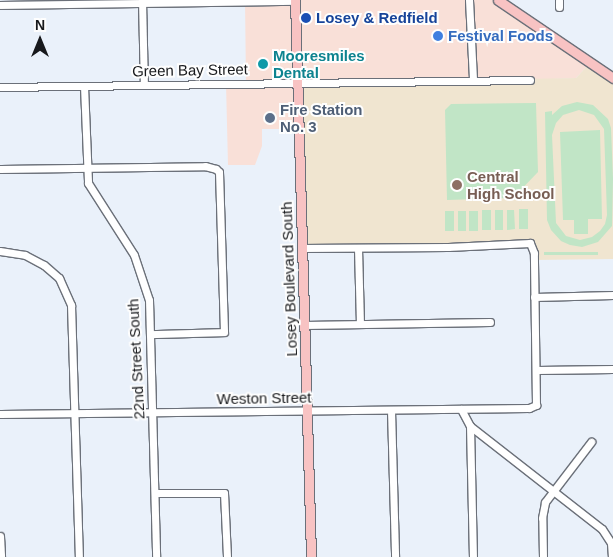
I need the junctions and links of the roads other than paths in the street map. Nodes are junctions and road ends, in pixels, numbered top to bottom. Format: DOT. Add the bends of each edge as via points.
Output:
graph roads {
  1 [pos="469,0"];
  2 [pos="498,0"];
  3 [pos="295,1"];
  4 [pos="142,2"];
  5 [pos="0,5"];
  6 [pos="613,78"];
  7 [pos="473,80"];
  8 [pos="530,80"];
  9 [pos="298,83"];
  10 [pos="144,85"];
  11 [pos="84,86"];
  12 [pos="0,87"];
  13 [pos="86,168"];
  14 [pos="0,169"];
  15 [pos="302,248"];
  16 [pos="358,248"];
  17 [pos="0,251"];
  18 [pos="613,295"];
  19 [pos="534,297"];
  20 [pos="490,322"];
  21 [pos="360,324"];
  22 [pos="304,325"];
  23 [pos="151,334"];
  24 [pos="537,370"];
  25 [pos="613,370"];
  26 [pos="461,409"];
  27 [pos="391,410"];
  28 [pos="306,411"];
  29 [pos="153,412"];
  30 [pos="0,414"];
  31 [pos="75,414"];
  32 [pos="470,426"];
  33 [pos="591,442"];
  34 [pos="552,491"];
  35 [pos="155,493"];
  36 [pos="0,536"];
  37 [pos="1,557"];
  38 [pos="79,557"];
  39 [pos="156,557"];
  40 [pos="226,557"];
  41 [pos="311,557"];
  42 [pos="395,557"];
  43 [pos="474,557"];
  44 [pos="543,557"];
  45 [pos="612,557"];
  1 -- 7 [label="street"];
  2 -- 6 [label="main road"];
  3 -- 4 [label="street"];
  3 -- 9 [label="main road, Losey Boulevard South"];
  4 -- 5 [label="street"];
  4 -- 10 [label="street"];
  7 -- 8 [label="street, Green Bay Street"];
  7 -- 9 [label="street, Green Bay Street"];
  9 -- 10 [label="street, Green Bay Street"];
  9 -- 15 [label="main road, Losey Boulevard South"];
  10 -- 11 [label="street, Green Bay Street"];
  11 -- 12 [label="street, Green Bay Street"];
  11 -- 13 [label="street, 22nd Street South"];
  13 -- 14 [label="street"];
  13 -- 23 [label="street, 22nd Street South" via="91,192 125,239 139,267 149,300"];
  13 -- 23 [label="street" via="205,166 216,168 221,177 224,332"];
  15 -- 16 [label="street"];
  15 -- 22 [label="main road, Losey Boulevard South"];
  16 -- 19 [label="street" via="530,243 533,249"];
  16 -- 21 [label="street"];
  17 -- 31 [label="street" via="35,258 55,274 67,294 73,319"];
  18 -- 19 [label="street"];
  19 -- 24 [label="street"];
  20 -- 21 [label="street"];
  21 -- 22 [label="street"];
  22 -- 28 [label="main road, Losey Boulevard South"];
  23 -- 29 [label="street, 22nd Street South"];
  24 -- 25 [label="street"];
  24 -- 26 [label="street, Weston Street" via="537,403 534,407"];
  26 -- 27 [label="street, Weston Street"];
  26 -- 32 [label="street"];
  27 -- 28 [label="street, Weston Street"];
  27 -- 42 [label="street"];
  28 -- 29 [label="street, Weston Street"];
  28 -- 41 [label="main road, Losey Boulevard South"];
  29 -- 31 [label="street, Weston Street"];
  29 -- 35 [label="street, 22nd Street South"];
  30 -- 31 [label="street, Weston Street"];
  31 -- 38 [label="street"];
  32 -- 34 [label="street"];
  32 -- 43 [label="street"];
  33 -- 34 [label="street"];
  34 -- 44 [label="street" via="543,508"];
  34 -- 45 [label="street" via="607,534"];
  35 -- 39 [label="street, 22nd Street South"];
  35 -- 40 [label="street" via="222,492 226,498"];
  36 -- 37 [label="street"];
}
